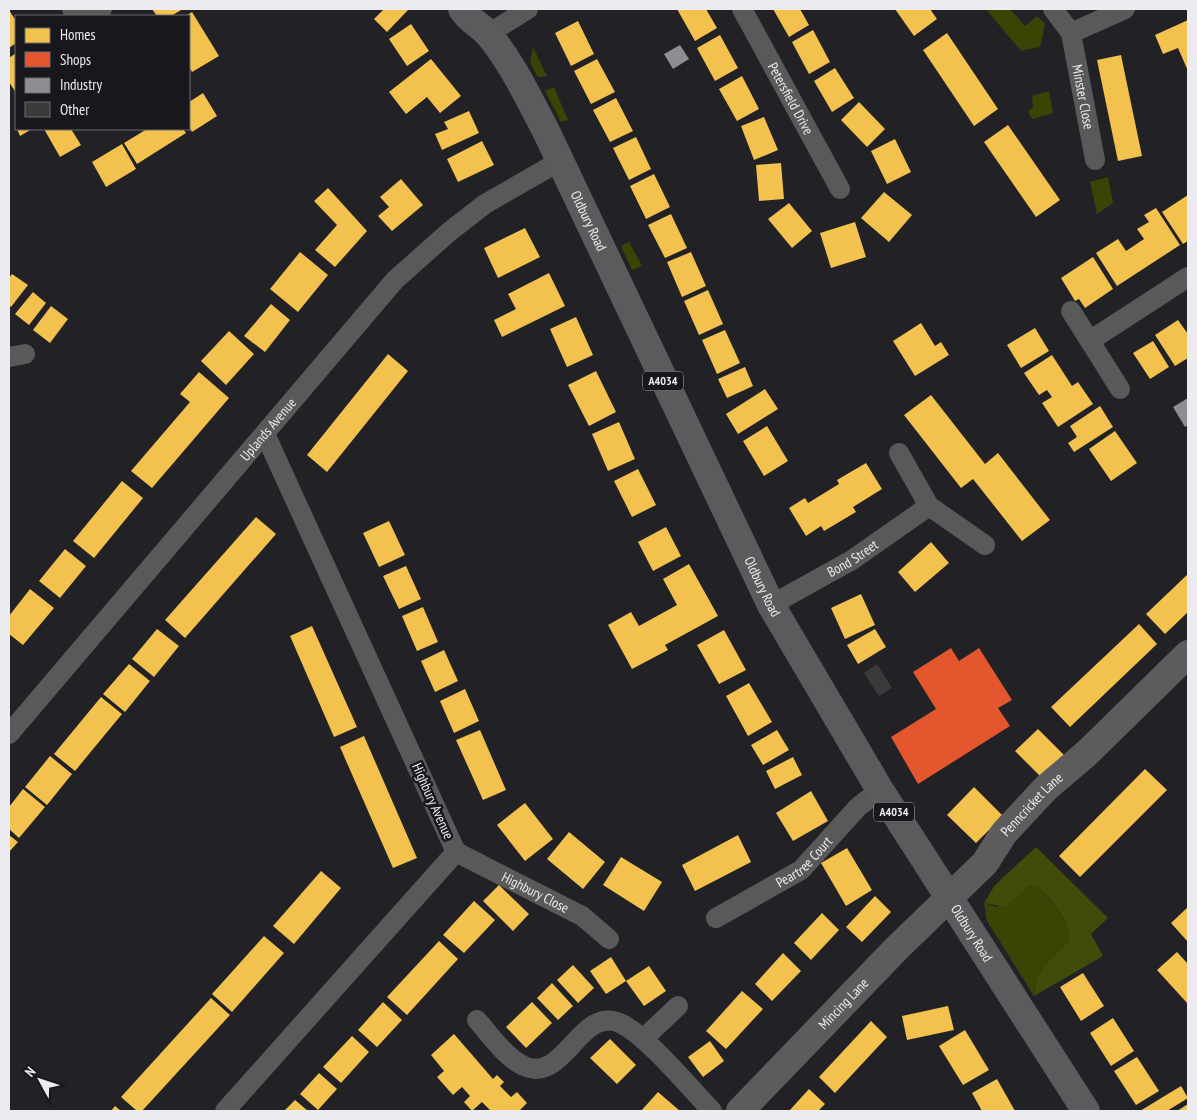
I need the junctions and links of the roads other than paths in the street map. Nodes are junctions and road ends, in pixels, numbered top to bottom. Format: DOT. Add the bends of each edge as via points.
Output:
graph roads {
  1 [pos="102,9"];
  2 [pos="462,9"];
  3 [pos="528,9"];
  4 [pos="742,9"];
  5 [pos="1053,9"];
  6 [pos="1125,9"];
  7 [pos="91,15"];
  8 [pos="488,21"];
  9 [pos="1072,33"];
  10 [pos="1095,160"];
  11 [pos="560,161"];
  12 [pos="840,189"];
  13 [pos="1188,277"];
  14 [pos="1072,311"];
  15 [pos="1091,340"];
  16 [pos="1120,389"];
  17 [pos="265,434"];
  18 [pos="899,453"];
  19 [pos="929,506"];
  20 [pos="985,545"];
  21 [pos="771,605"];
  22 [pos="1188,654"];
  23 [pos="9,734"];
  24 [pos="880,790"];
  25 [pos="456,852"];
  26 [pos="948,898"];
  27 [pos="716,918"];
  28 [pos="609,939"];
  29 [pos="678,1006"];
  30 [pos="477,1020"];
  31 [pos="643,1039"];
  32 [pos="225,1111"];
  33 [pos="712,1111"];
  34 [pos="740,1111"];
  35 [pos="1086,1111"];
  1 -- 7 [label="street"];
  2 -- 8 [label="main road, Oldbury Road / A4034" via="469,20"];
  3 -- 8 [label="street"];
  4 -- 12 [label="street, Petersfield Drive"];
  5 -- 9 [label="street, Minster Close"];
  6 -- 9 [label="street"];
  8 -- 11 [label="main road, Oldbury Road / A4034"];
  9 -- 10 [label="street, Minster Close"];
  11 -- 17 [label="street, Uplands Avenue" via="485,204 395,280"];
  11 -- 21 [label="main road, Oldbury Road / A4034"];
  13 -- 15 [label="street"];
  14 -- 15 [label="street"];
  15 -- 16 [label="street"];
  17 -- 23 [label="street, Uplands Avenue"];
  17 -- 25 [label="street, Highbury Avenue"];
  18 -- 19 [label="street"];
  19 -- 20 [label="street"];
  19 -- 21 [label="street, Bond Street" via="852,560"];
  21 -- 24 [label="main road, Oldbury Road / A4034"];
  22 -- 26 [label="street, Penncricket Lane" via="1087,753 1045,811 999,857 985,863"];
  24 -- 26 [label="main road, Oldbury Road / A4034"];
  24 -- 27 [label="street, Peartree Court" via="858,807 800,870"];
  25 -- 28 [label="street, Highbury Close" via="582,916"];
  25 -- 32 [label="street, Highbury Avenue"];
  26 -- 34 [label="street, Mincing Lane" via="838,1007"];
  26 -- 35 [label="main road, Oldbury Road / A4034"];
  29 -- 31 [label="street"];
  30 -- 31 [label="street" via="507,1054 520,1064 537,1070 550,1066 593,1024 609,1020 622,1024"];
  31 -- 33 [label="street"];
}
